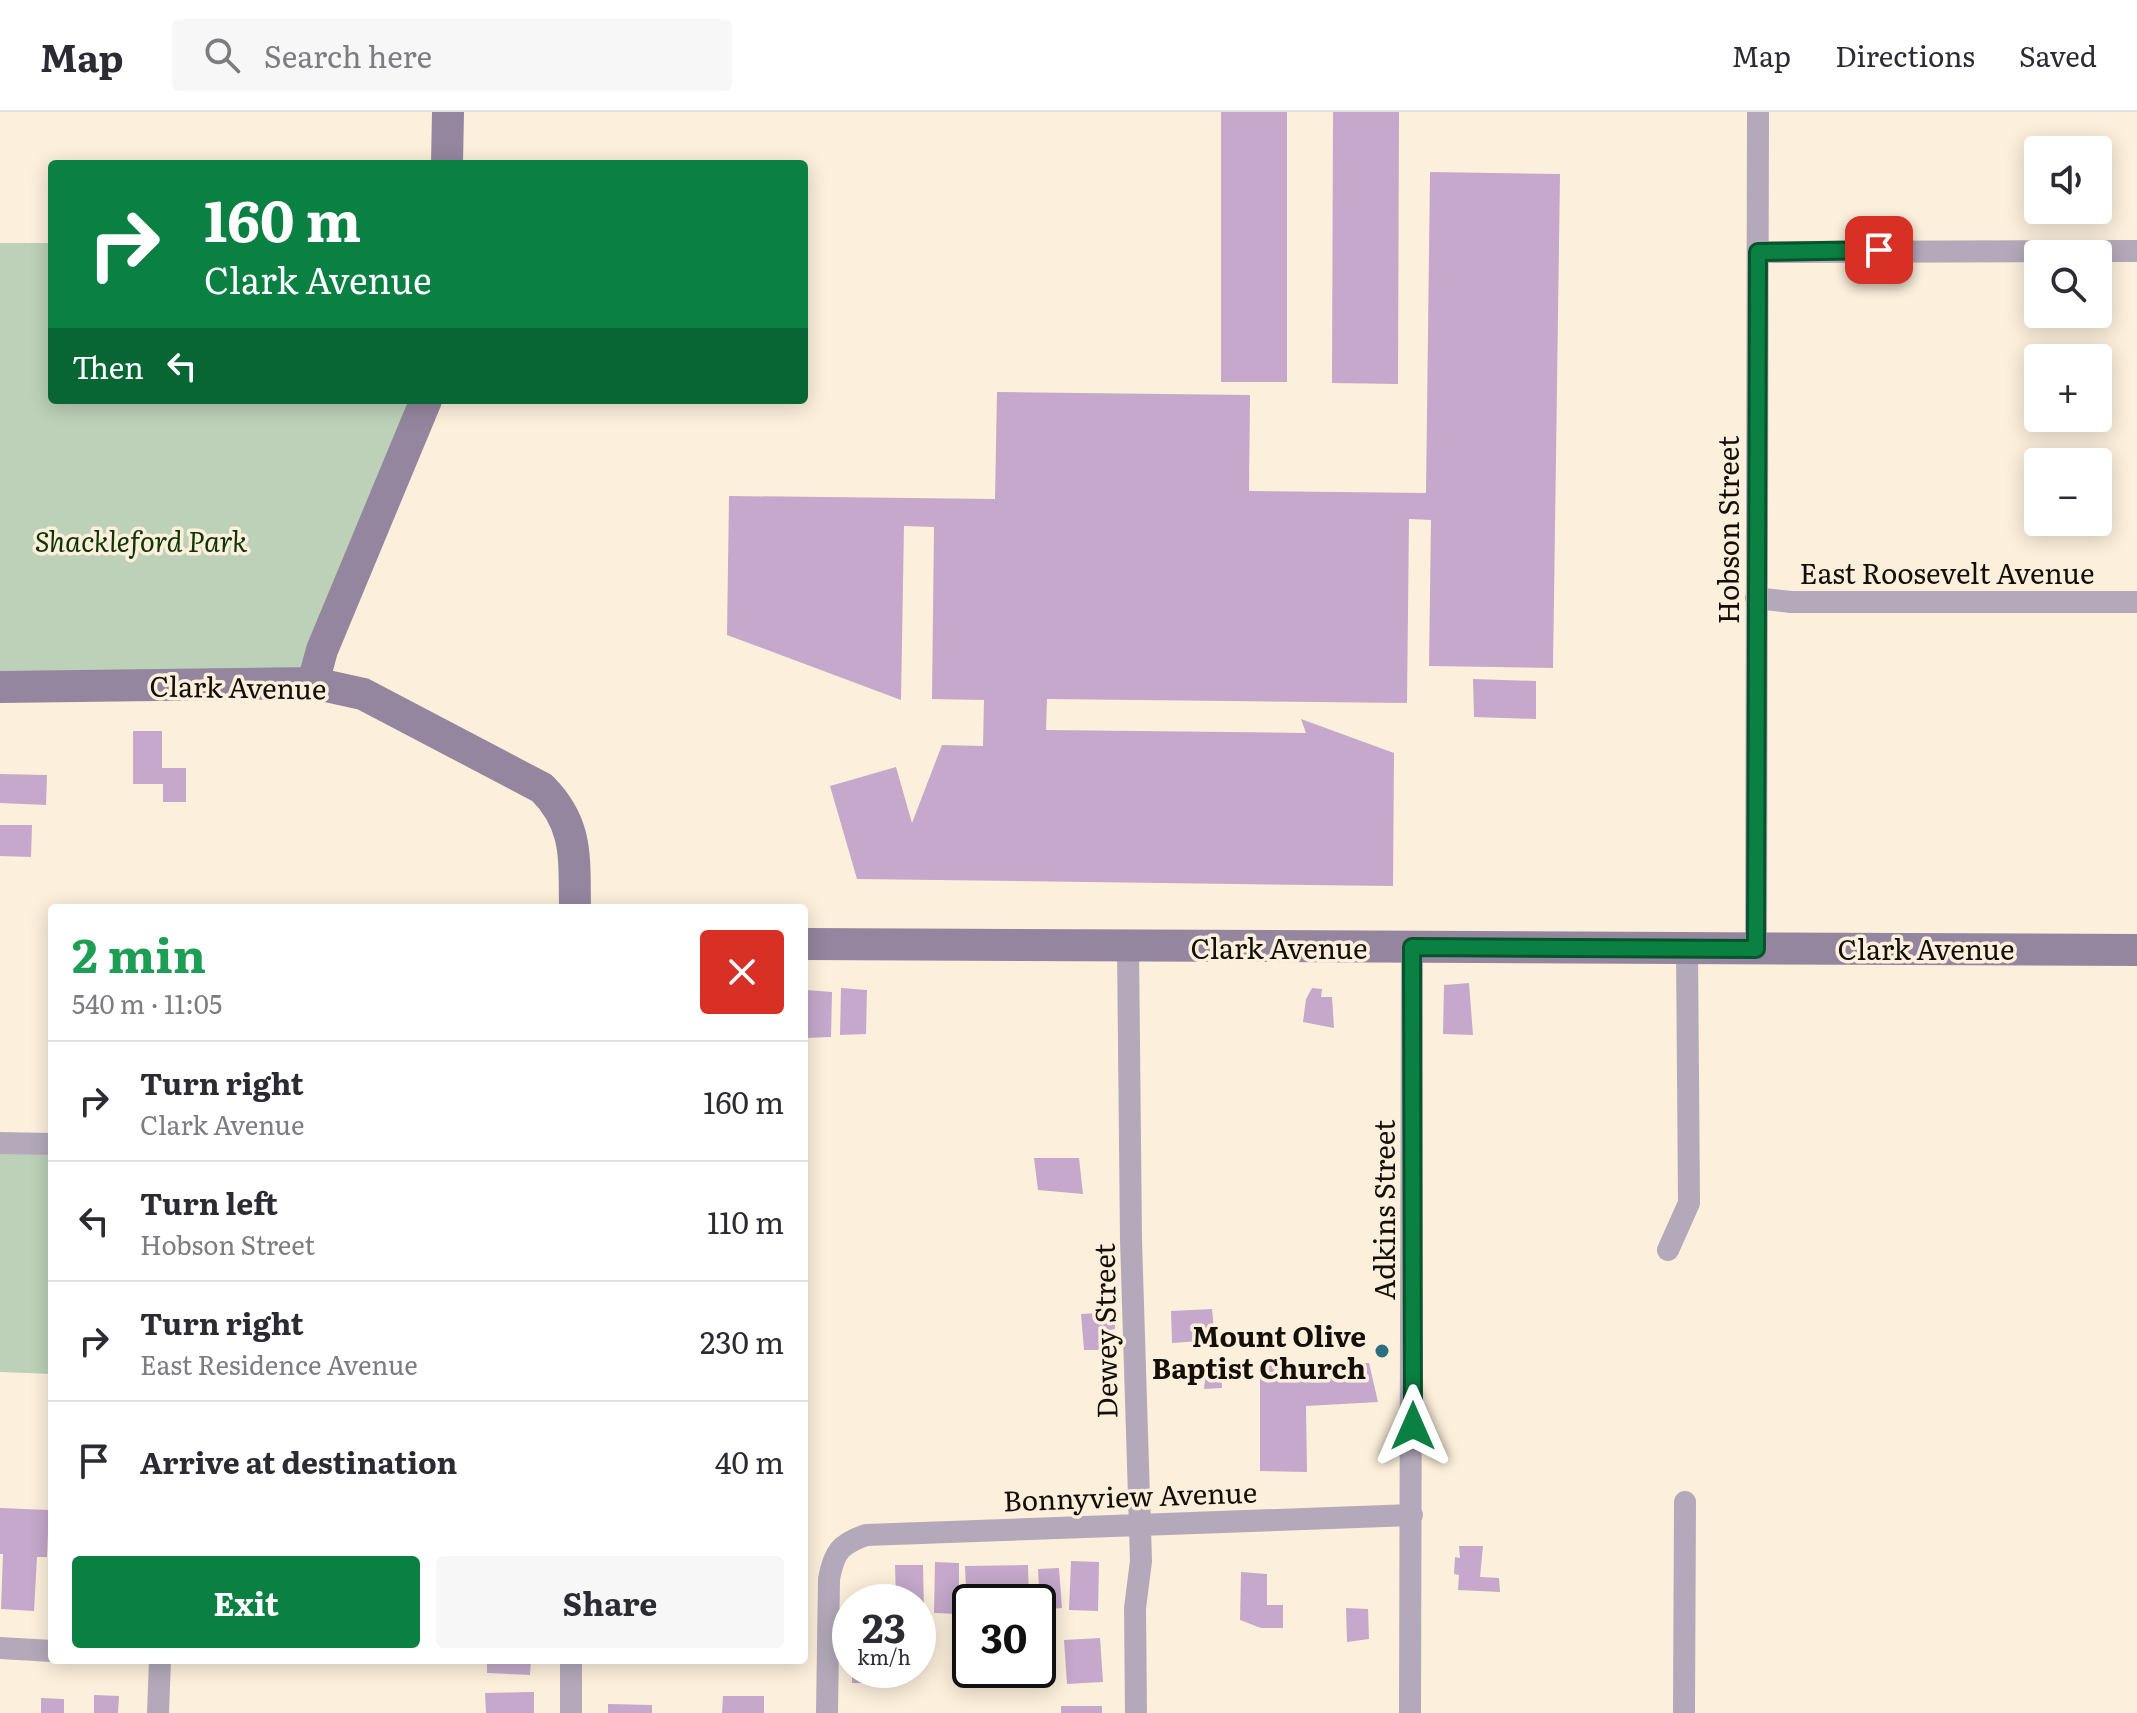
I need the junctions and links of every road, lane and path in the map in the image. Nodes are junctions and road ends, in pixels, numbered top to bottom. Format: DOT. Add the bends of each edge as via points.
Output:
graph roads {
  1 [pos="448,112"];
  2 [pos="1758,112"];
  3 [pos="447,160"];
  4 [pos="2137,251"];
  5 [pos="1758,252"];
  6 [pos="424,404"];
  7 [pos="1756,598"];
  8 [pos="2137,602"];
  9 [pos="313,683"];
  10 [pos="0,687"];
  11 [pos="575,904"];
  12 [pos="808,944"];
  13 [pos="1128,946"];
  14 [pos="1412,947"];
  15 [pos="1687,948"];
  16 [pos="1756,949"];
  17 [pos="2137,950"];
  18 [pos="0,1143"];
  19 [pos="48,1144"];
  20 [pos="1668,1250"];
  21 [pos="1685,1502"];
  22 [pos="1412,1515"];
  23 [pos="1140,1523"];
  24 [pos="0,1648"];
  25 [pos="48,1651"];
  26 [pos="160,1664"];
  27 [pos="571,1664"];
  28 [pos="158,1713"];
  29 [pos="571,1713"];
  30 [pos="827,1713"];
  31 [pos="1136,1713"];
  32 [pos="1410,1713"];
  33 [pos="1684,1713"];
  1 -- 3 [label="street"];
  2 -- 5 [label="street, Hobson Street"];
  4 -- 5 [label="street"];
  5 -- 7 [label="street, Hobson Street"];
  6 -- 9 [label="street"];
  7 -- 8 [label="street, East Roosevelt Avenue"];
  7 -- 16 [label="street, Hobson Street"];
  9 -- 10 [label="street, Clark Avenue"];
  9 -- 11 [label="street, Clark Avenue" via="363,694 542,788 561,807 570,832"];
  12 -- 13 [label="street, Clark Avenue"];
  13 -- 14 [label="street, Clark Avenue"];
  13 -- 23 [label="street, Dewey Street"];
  14 -- 15 [label="street, Clark Avenue"];
  14 -- 22 [label="street, Adkins Street"];
  15 -- 16 [label="street, Clark Avenue"];
  15 -- 20 [label="street" via="1689,1203"];
  16 -- 17 [label="street, Clark Avenue"];
  18 -- 19 [label="street"];
  21 -- 33 [label="street"];
  22 -- 23 [label="street, Bonnyview Avenue"];
  22 -- 32 [label="street, Adkins Street"];
  23 -- 30 [label="street, Bonnyview Avenue" via="866,1535 844,1542 833,1557 829,1579"];
  23 -- 31 [label="street, Dewey Street"];
  24 -- 25 [label="street"];
  26 -- 28 [label="street"];
  27 -- 29 [label="street"];
}
